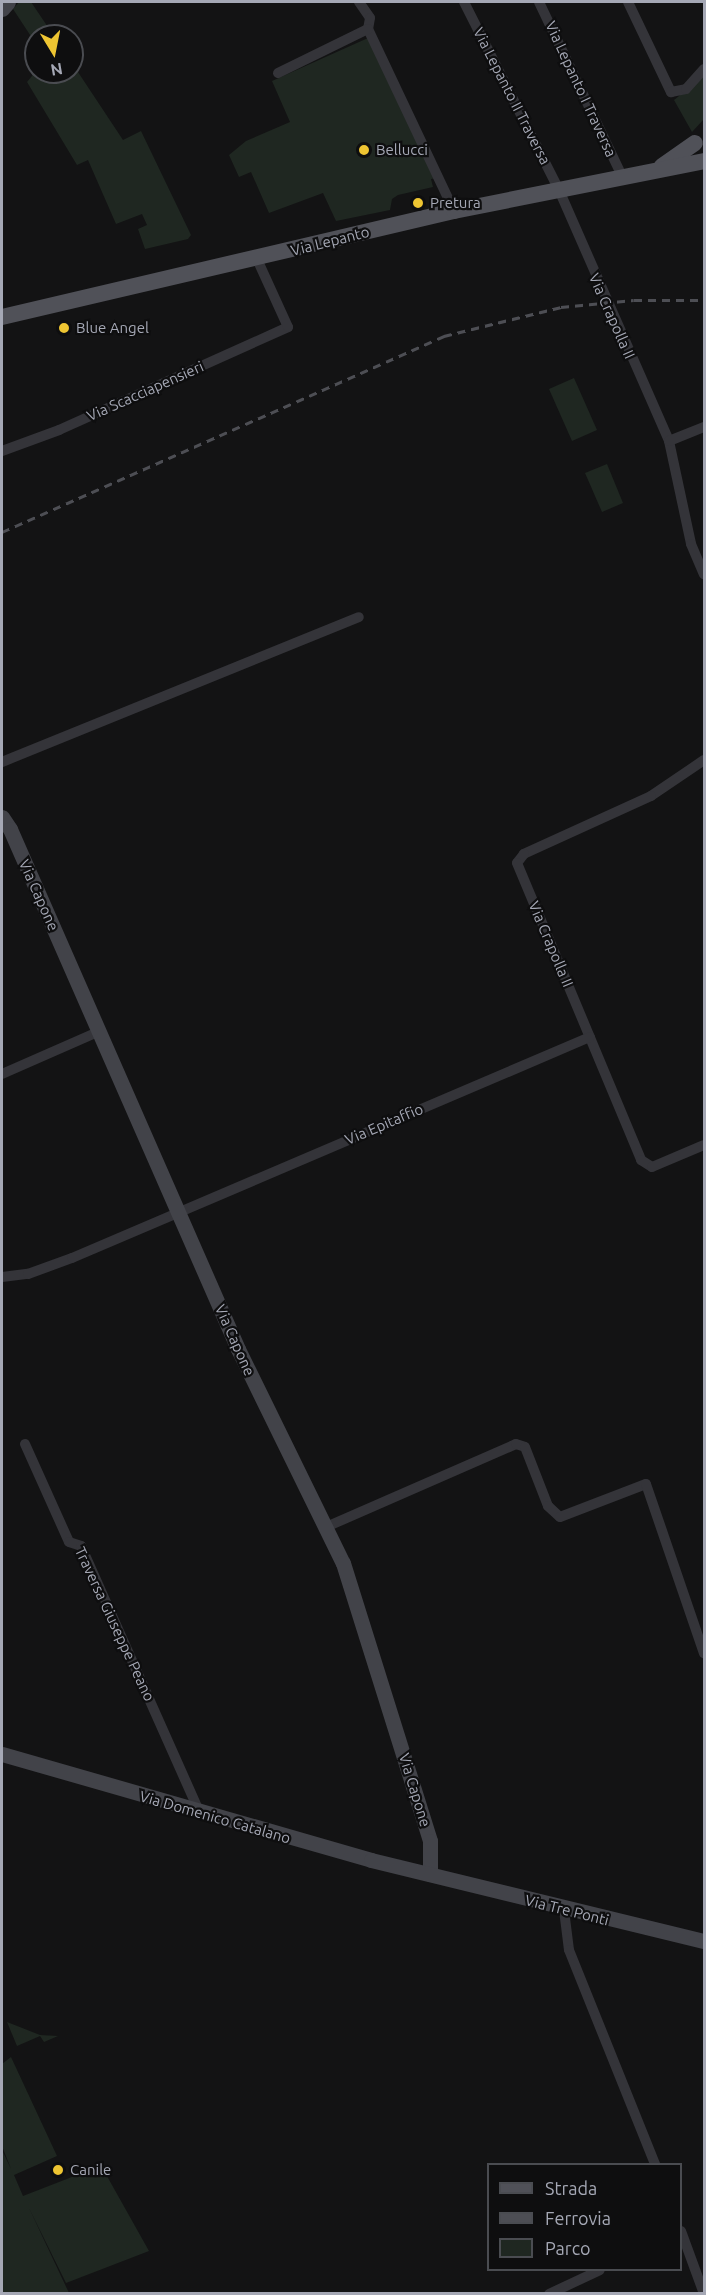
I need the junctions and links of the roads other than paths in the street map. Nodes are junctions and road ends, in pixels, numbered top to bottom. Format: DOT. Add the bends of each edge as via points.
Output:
graph roads {
  1 [pos="8,2"];
  2 [pos="359,2"];
  3 [pos="464,2"];
  4 [pos="539,2"];
  5 [pos="628,2"];
  6 [pos="2,9"];
  7 [pos="368,29"];
  8 [pos="705,69"];
  9 [pos="278,73"];
  10 [pos="700,138"];
  11 [pos="705,161"];
  12 [pos="658,169"];
  13 [pos="622,176"];
  14 [pos="559,190"];
  15 [pos="454,211"];
  16 [pos="257,259"];
  17 [pos="2,317"];
  18 [pos="705,427"];
  19 [pos="669,441"];
  20 [pos="2,450"];
  21 [pos="705,574"];
  22 [pos="359,617"];
  23 [pos="705,760"];
  24 [pos="2,762"];
  25 [pos="2,817"];
  26 [pos="100,1031"];
  27 [pos="590,1037"];
  28 [pos="2,1074"];
  29 [pos="705,1145"];
  30 [pos="178,1211"];
  31 [pos="2,1277"];
  32 [pos="25,1444"];
  33 [pos="326,1527"];
  34 [pos="703,1646"];
  35 [pos="2,1754"];
  36 [pos="200,1813"];
  37 [pos="430,1874"];
  38 [pos="564,1910"];
  39 [pos="705,1941"];
  40 [pos="655,2163"];
  41 [pos="682,2234"];
  42 [pos="598,2271"];
  43 [pos="549,2294"];
  44 [pos="704,2294"];
  1 -- 6 [label="street"];
  2 -- 7 [label="street" via="370,18"];
  3 -- 14 [label="street, Via Lepanto II Traversa"];
  4 -- 13 [label="street, Via Lepanto I Traversa"];
  5 -- 8 [label="street" via="671,92 686,88"];
  7 -- 9 [label="street"];
  7 -- 15 [label="street"];
  10 -- 11 [label="main road" via="696,152"];
  10 -- 12 [label="main road, Via Lepanto"];
  11 -- 12 [label="main road, Via Lepanto"];
  12 -- 13 [label="main road, Via Lepanto"];
  13 -- 14 [label="main road, Via Lepanto"];
  14 -- 15 [label="main road, Via Lepanto"];
  14 -- 19 [label="street, Via Crapolla II"];
  15 -- 16 [label="main road, Via Lepanto"];
  16 -- 17 [label="main road, Via Lepanto"];
  16 -- 20 [label="street, Via Scacciapensieri" via="288,327 59,430"];
  18 -- 19 [label="street"];
  19 -- 21 [label="street, Via Crapolla II" via="691,544"];
  22 -- 24 [label="street"];
  23 -- 27 [label="street, Via Crapolla II" via="651,796 519,858 518,870"];
  25 -- 26 [label="street, Via Capone"];
  26 -- 28 [label="street"];
  26 -- 30 [label="street, Via Capone"];
  27 -- 29 [label="street, Via Crapolla II" via="646,1166"];
  27 -- 30 [label="street, Via Epitaffio"];
  30 -- 31 [label="street, Via Epitaffio" via="32,1273"];
  30 -- 33 [label="street, Via Capone" via="265,1406"];
  32 -- 36 [label="street, Traversa Giuseppe Peano" via="69,1542 81,1546"];
  33 -- 34 [label="street" via="522,1444 548,1506 560,1518 640,1485 651,1489"];
  33 -- 37 [label="street, Via Capone" via="347,1577 407,1762 431,1847"];
  35 -- 36 [label="street, Via Domenico Catalano"];
  36 -- 37 [label="street, Via Domenico Catalano"];
  37 -- 38 [label="street, Via Tre Ponti"];
  38 -- 39 [label="street, Via Tre Ponti"];
  38 -- 40 [label="street" via="569,1950"];
  41 -- 44 [label="street"];
  42 -- 43 [label="street"];
}
